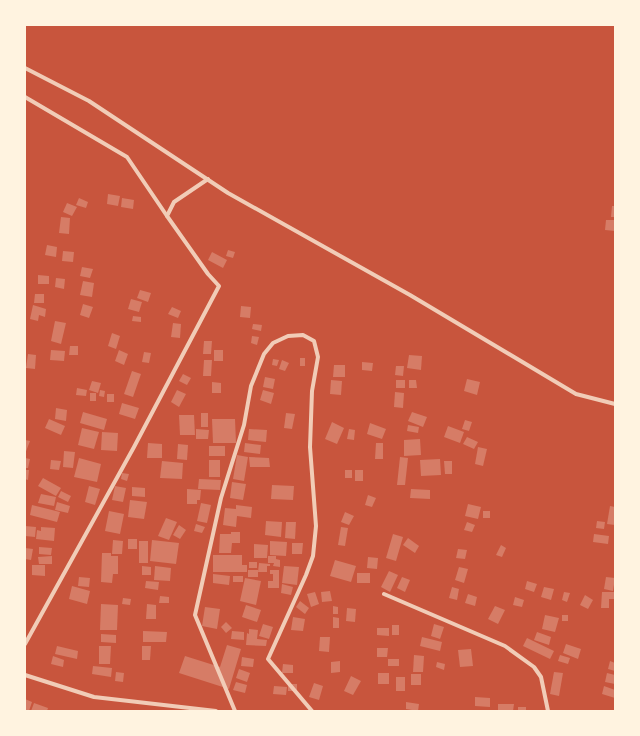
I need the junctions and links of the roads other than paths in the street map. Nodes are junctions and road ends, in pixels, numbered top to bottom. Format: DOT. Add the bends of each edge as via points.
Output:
graph roads {
  1 [pos="25,68"];
  2 [pos="25,98"];
  3 [pos="208,179"];
  4 [pos="167,216"];
  5 [pos="615,404"];
  6 [pos="384,594"];
  7 [pos="25,644"];
  8 [pos="25,675"];
  9 [pos="216,711"];
  10 [pos="236,711"];
  11 [pos="312,711"];
  12 [pos="548,711"];
  1 -- 3 [label="street" via="89,101"];
  2 -- 4 [label="street" via="127,157"];
  3 -- 4 [label="street" via="174,202"];
  3 -- 5 [label="street" via="576,394"];
  4 -- 7 [label="street" via="218,286 134,447"];
  6 -- 12 [label="street" via="506,646 534,667 541,677"];
  8 -- 9 [label="street" via="94,697"];
  10 -- 11 [label="street" via="195,615 221,498 244,425 251,386 264,354 273,343 288,336 303,335 314,342 318,357 312,391 310,447 316,526 313,556 268,659"];
}
